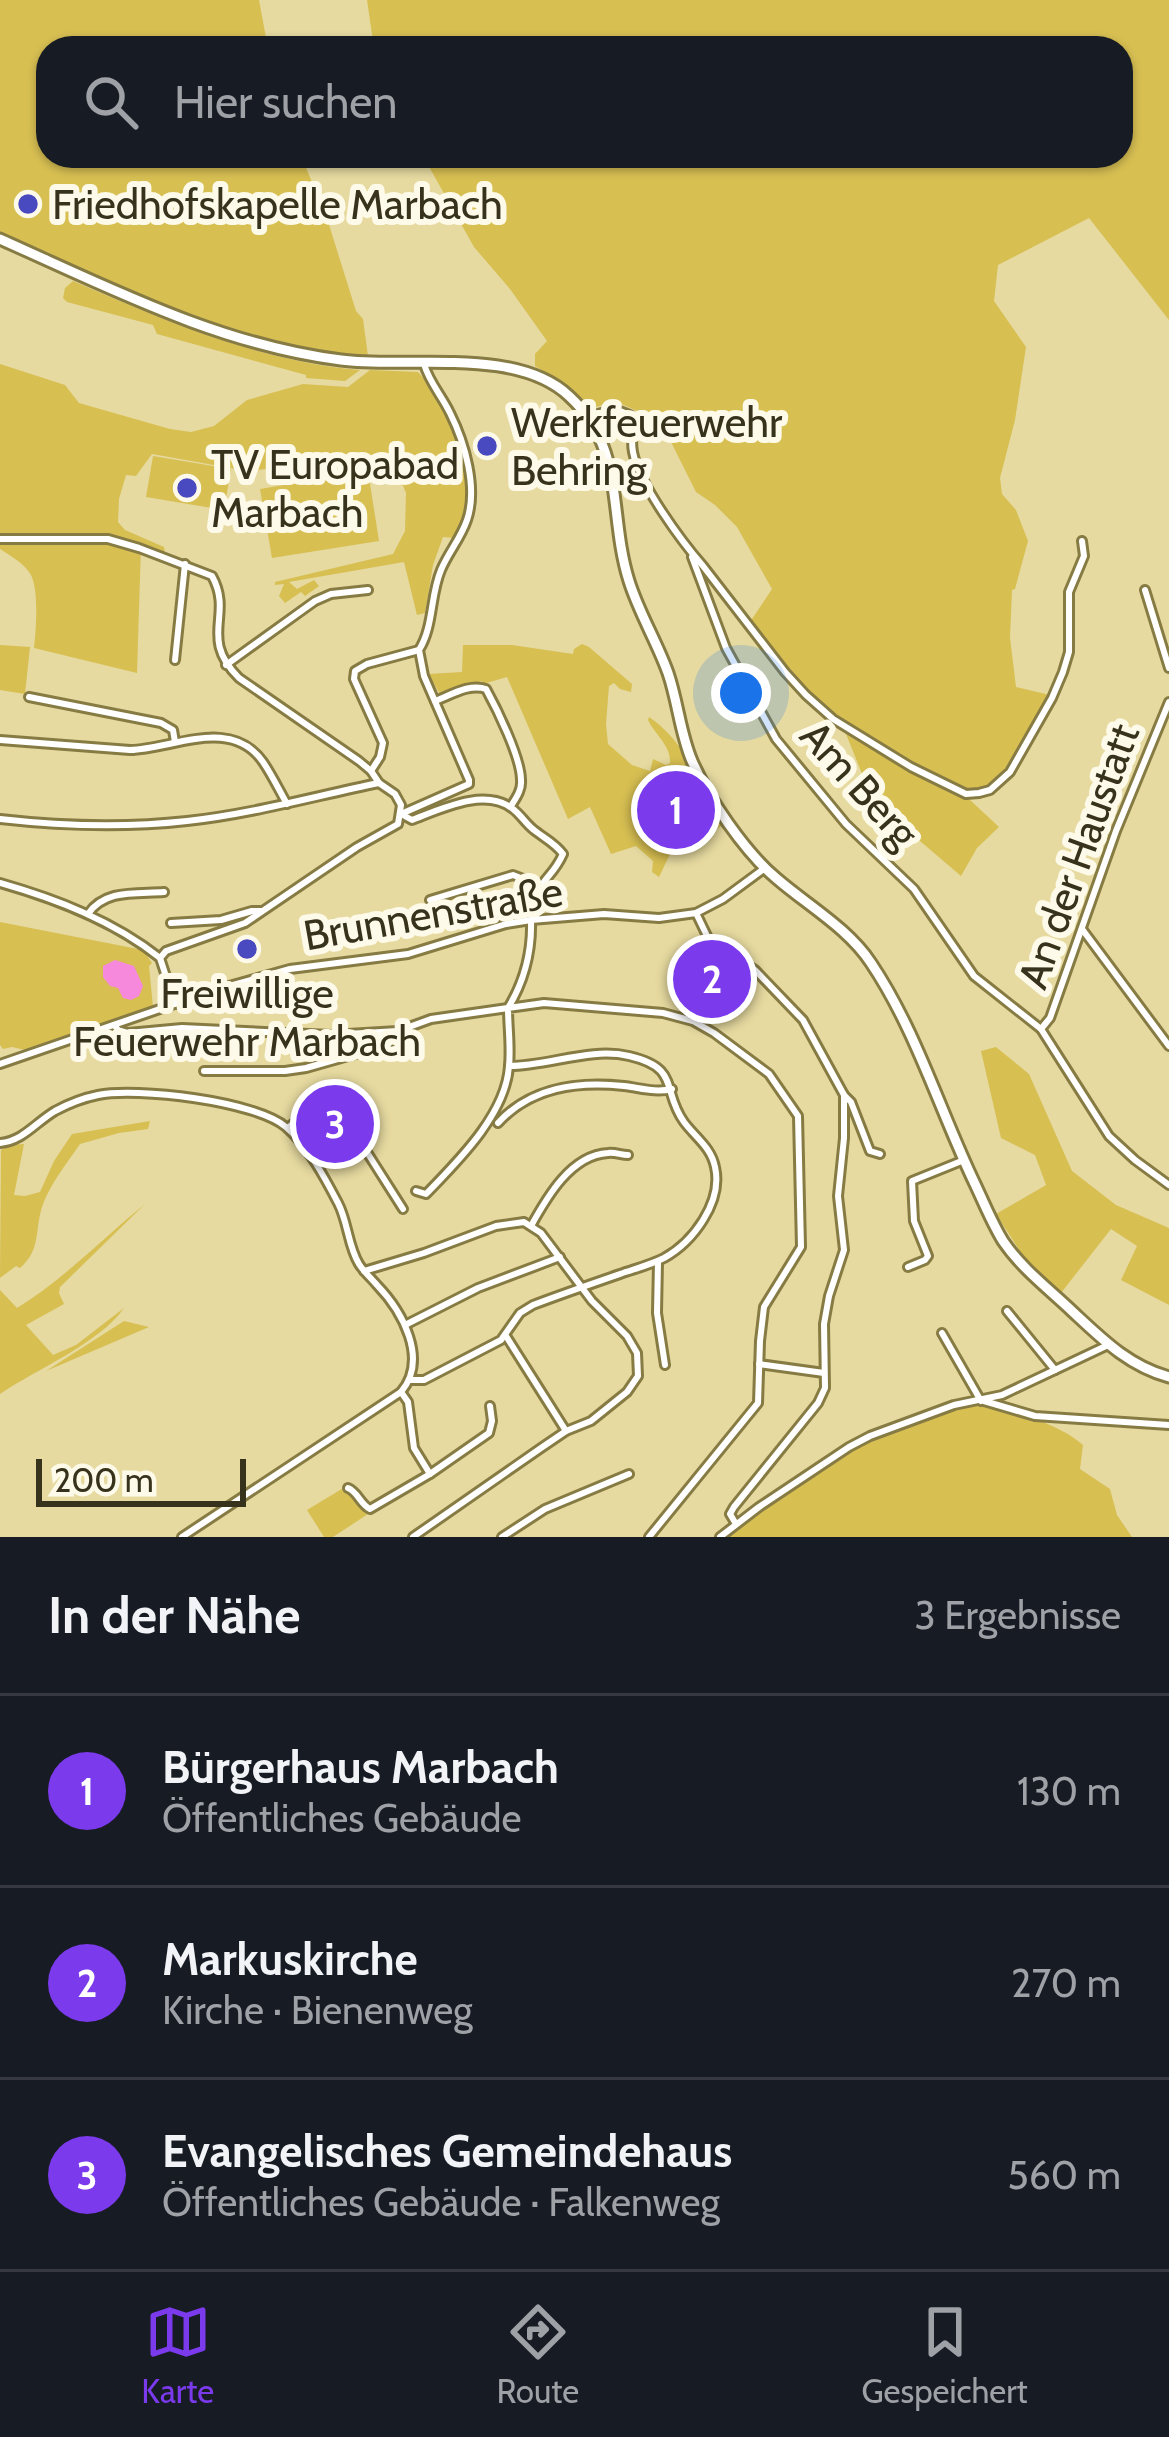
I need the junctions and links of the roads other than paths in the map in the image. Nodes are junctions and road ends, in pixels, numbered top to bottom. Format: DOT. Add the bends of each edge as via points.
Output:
graph roads {
  1 [pos="0,239"];
  2 [pos="424,364"];
  3 [pos="588,417"];
  4 [pos="0,539"];
  5 [pos="1082,541"];
  6 [pos="692,556"];
  7 [pos="184,564"];
  8 [pos="368,590"];
  9 [pos="1145,590"];
  10 [pos="419,650"];
  11 [pos="175,660"];
  12 [pos="226,665"];
  13 [pos="1169,668"];
  14 [pos="29,697"];
  15 [pos="435,701"];
  16 [pos="1169,702"];
  17 [pos="0,740"];
  18 [pos="176,742"];
  19 [pos="371,771"];
  20 [pos="379,783"];
  21 [pos="287,804"];
  22 [pos="511,806"];
  23 [pos="401,814"];
  24 [pos="0,819"];
  25 [pos="764,868"];
  26 [pos="0,883"];
  27 [pos="539,885"];
  28 [pos="164,892"];
  29 [pos="430,899"];
  30 [pos="260,911"];
  31 [pos="696,913"];
  32 [pos="88,914"];
  33 [pos="534,920"];
  34 [pos="171,923"];
  35 [pos="1082,928"];
  36 [pos="160,958"];
  37 [pos="974,976"];
  38 [pos="175,1004"];
  39 [pos="508,1008"];
  40 [pos="115,1025"];
  41 [pos="1041,1029"];
  42 [pos="398,1031"];
  43 [pos="1169,1046"];
  44 [pos="0,1064"];
  45 [pos="509,1066"];
  46 [pos="204,1071"];
  47 [pos="672,1089"];
  48 [pos="844,1095"];
  49 [pos="498,1123"];
  50 [pos="288,1128"];
  51 [pos="0,1144"];
  52 [pos="880,1154"];
  53 [pos="628,1156"];
  54 [pos="964,1160"];
  55 [pos="1169,1185"];
  56 [pos="416,1191"];
  57 [pos="403,1209"];
  58 [pos="531,1226"];
  59 [pos="560,1257"];
  60 [pos="658,1261"];
  61 [pos="908,1267"];
  62 [pos="364,1271"];
  63 [pos="581,1288"];
  64 [pos="1007,1311"];
  65 [pos="406,1325"];
  66 [pos="942,1333"];
  67 [pos="506,1336"];
  68 [pos="1108,1345"];
  69 [pos="759,1364"];
  70 [pos="665,1365"];
  71 [pos="1055,1370"];
  72 [pos="824,1373"];
  73 [pos="1169,1377"];
  74 [pos="410,1380"];
  75 [pos="401,1392"];
  76 [pos="981,1401"];
  77 [pos="490,1406"];
  78 [pos="1169,1425"];
  79 [pos="566,1431"];
  80 [pos="430,1474"];
  81 [pos="629,1474"];
  82 [pos="348,1488"];
  83 [pos="736,1523"];
  84 [pos="182,1537"];
  85 [pos="413,1537"];
  86 [pos="502,1537"];
  87 [pos="650,1537"];
  88 [pos="720,1537"];
  1 -- 2 [label="main road" via="247,342 346,361"];
  2 -- 3 [label="main road" via="500,366 542,378"];
  2 -- 10 [label="street" via="451,414 472,482 465,525 441,569"];
  3 -- 6 [label="street" via="630,415 634,457"];
  3 -- 25 [label="main road" via="608,454 628,580 668,672 691,759"];
  4 -- 7 [label="street" via="108,539"];
  5 -- 6 [label="street" via="1069,652 1052,698 1010,772 990,790 966,794 833,719"];
  6 -- 37 [label="street, Am Berg" via="726,647 776,740 914,889"];
  7 -- 11 [label="street"];
  7 -- 12 [label="street" via="218,587"];
  8 -- 12 [label="street" via="315,601"];
  9 -- 13 [label="street"];
  10 -- 15 [label="street"];
  10 -- 19 [label="street" via="355,671 382,743"];
  12 -- 19 [label="street"];
  14 -- 18 [label="street" via="161,723"];
  15 -- 22 [label="street" via="486,689 521,776"];
  15 -- 23 [label="street" via="469,784"];
  16 -- 35 [label="street, An der Haustatt"];
  17 -- 18 [label="street" via="130,750"];
  18 -- 21 [label="street" via="217,737 247,747"];
  19 -- 20 [label="street"];
  20 -- 21 [label="street"];
  20 -- 23 [label="street" via="395,794"];
  21 -- 24 [label="street" via="146,825"];
  22 -- 23 [label="street" via="481,800 412,820"];
  22 -- 27 [label="street" via="563,854"];
  23 -- 30 [label="street" via="394,827"];
  25 -- 31 [label="street, Brunnenstraße"];
  25 -- 54 [label="main road" via="871,963"];
  26 -- 32 [label="street"];
  27 -- 29 [label="street" via="513,875"];
  27 -- 33 [label="street"];
  28 -- 32 [label="street" via="106,897"];
  30 -- 34 [label="street"];
  30 -- 36 [label="street"];
  31 -- 33 [label="street, Brunnenstraße"];
  31 -- 48 [label="street" via="709,940 755,970 803,1020"];
  32 -- 36 [label="street"];
  33 -- 38 [label="street, Brunnenstraße" via="408,954 290,969"];
  33 -- 39 [label="street"];
  35 -- 41 [label="street, An der Haustatt"];
  35 -- 43 [label="street"];
  36 -- 38 [label="street"];
  37 -- 41 [label="street, An der Haustatt"];
  38 -- 40 [label="street, Brunnenstraße"];
  39 -- 42 [label="street"];
  39 -- 45 [label="street"];
  39 -- 69 [label="street" via="544,1003 675,1016 700,1024 776,1080 799,1123 801,1242 767,1300"];
  40 -- 42 [label="street" via="128,1033"];
  40 -- 44 [label="street, Brunnenstraße"];
  41 -- 55 [label="street, An der Haustatt" via="1109,1136"];
  42 -- 46 [label="street" via="387,1045 306,1068"];
  45 -- 47 [label="street" via="622,1054 654,1065"];
  45 -- 56 [label="street" via="502,1098 467,1152 426,1194"];
  47 -- 49 [label="street" via="563,1087 526,1098"];
  47 -- 60 [label="street" via="715,1166 716,1183 696,1231"];
  48 -- 52 [label="street" via="870,1151"];
  48 -- 72 [label="street" via="844,1250 824,1324"];
  50 -- 51 [label="street" via="216,1102 122,1093 71,1103"];
  50 -- 57 [label="street" via="313,1109 342,1113"];
  50 -- 62 [label="street" via="336,1200"];
  53 -- 58 [label="street" via="606,1152 585,1160 556,1184"];
  54 -- 61 [label="street" via="912,1181 914,1221 928,1256"];
  54 -- 68 [label="main road" via="1002,1239"];
  58 -- 59 [label="street"];
  58 -- 62 [label="street" via="496,1226"];
  59 -- 63 [label="street"];
  59 -- 65 [label="street"];
  60 -- 63 [label="street"];
  60 -- 70 [label="street"];
  62 -- 65 [label="street"];
  63 -- 67 [label="street" via="526,1309"];
  63 -- 79 [label="street" via="631,1341 638,1376 591,1421"];
  64 -- 71 [label="street"];
  65 -- 74 [label="street"];
  66 -- 76 [label="street"];
  67 -- 74 [label="street"];
  67 -- 79 [label="street"];
  68 -- 71 [label="street"];
  68 -- 73 [label="main road"];
  69 -- 72 [label="street"];
  69 -- 87 [label="street" via="758,1403"];
  71 -- 76 [label="street"];
  72 -- 83 [label="street" via="818,1403 730,1514"];
  74 -- 75 [label="street"];
  75 -- 80 [label="street" via="414,1448"];
  75 -- 84 [label="street"];
  76 -- 78 [label="street" via="1034,1416"];
  76 -- 83 [label="street" via="870,1436"];
  77 -- 80 [label="street" via="489,1433"];
  79 -- 85 [label="street"];
  80 -- 82 [label="street" via="370,1509"];
  81 -- 86 [label="street"];
  83 -- 88 [label="street"];
}
